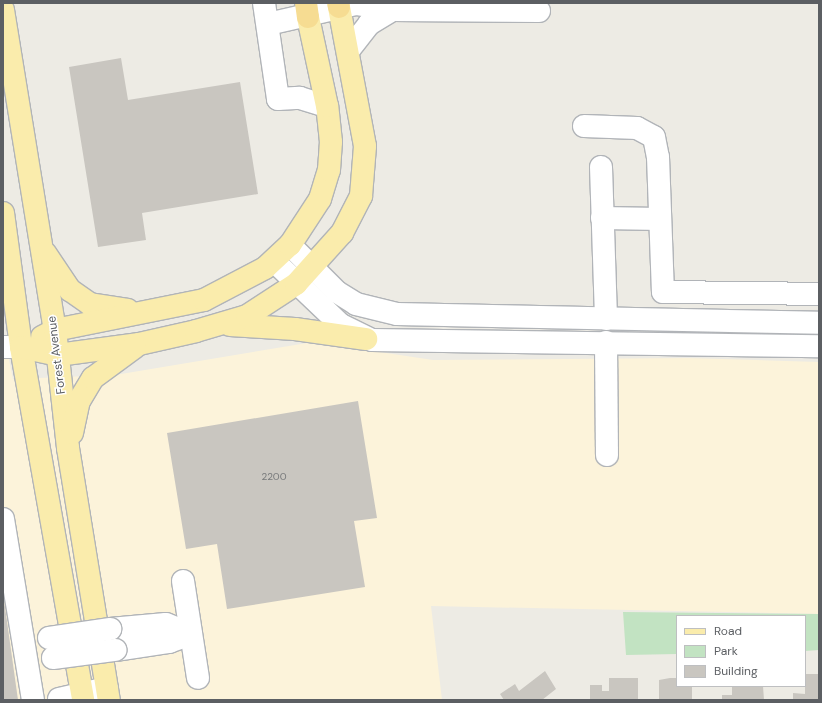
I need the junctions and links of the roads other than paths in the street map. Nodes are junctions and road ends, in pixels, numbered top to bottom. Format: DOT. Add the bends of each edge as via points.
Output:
graph roads {
  1 [pos="264,3"];
  2 [pos="339,5"];
  3 [pos="3,10"];
  4 [pos="307,10"];
  5 [pos="392,10"];
  6 [pos="539,10"];
  7 [pos="268,24"];
  8 [pos="348,51"];
  9 [pos="327,106"];
  10 [pos="584,126"];
  11 [pos="601,167"];
  12 [pos="3,213"];
  13 [pos="602,218"];
  14 [pos="660,220"];
  15 [pos="290,245"];
  16 [pos="42,248"];
  17 [pos="6,256"];
  18 [pos="275,262"];
  19 [pos="312,268"];
  20 [pos="296,284"];
  21 [pos="819,294"];
  22 [pos="141,312"];
  23 [pos="606,319"];
  24 [pos="819,323"];
  25 [pos="221,324"];
  26 [pos="55,330"];
  27 [pos="366,339"];
  28 [pos="606,342"];
  29 [pos="139,344"];
  30 [pos="819,346"];
  31 [pos="12,347"];
  32 [pos="58,355"];
  33 [pos="68,448"];
  34 [pos="607,455"];
  35 [pos="3,519"];
  36 [pos="183,582"];
  37 [pos="191,634"];
  38 [pos="51,648"];
  39 [pos="25,651"];
  40 [pos="198,678"];
  41 [pos="108,694"];
  42 [pos="83,696"];
  43 [pos="59,699"];
  44 [pos="33,700"];
  1 -- 7 [label="street"];
  2 -- 4 [label="street"];
  2 -- 5 [label="street" via="356,4"];
  2 -- 8 [label="main road"];
  3 -- 16 [label="main road, Forest Avenue"];
  4 -- 7 [label="street"];
  4 -- 9 [label="main road"];
  5 -- 6 [label="street"];
  5 -- 8 [label="street" via="369,24"];
  7 -- 9 [label="street" via="278,99 300,98"];
  8 -- 19 [label="main road" via="366,146 361,196 342,233"];
  9 -- 15 [label="main road" via="331,142 329,170 320,199"];
  10 -- 14 [label="street" via="637,128 654,137"];
  11 -- 13 [label="street"];
  12 -- 17 [label="main road"];
  13 -- 14 [label="street"];
  13 -- 23 [label="street"];
  14 -- 21 [label="street" via="663,292"];
  15 -- 18 [label="main road"];
  15 -- 19 [label="street"];
  16 -- 22 [label="main road" via="70,290 90,304"];
  16 -- 26 [label="main road, Forest Avenue"];
  17 -- 31 [label="main road"];
  18 -- 20 [label="street"];
  18 -- 22 [label="main road" via="204,300"];
  19 -- 20 [label="main road"];
  19 -- 23 [label="street" via="337,292 356,304 397,314"];
  20 -- 25 [label="main road" via="247,316"];
  20 -- 27 [label="street" via="341,326"];
  22 -- 26 [label="main road"];
  23 -- 24 [label="street"];
  25 -- 27 [label="main road" via="296,329"];
  25 -- 29 [label="main road"];
  26 -- 31 [label="main road"];
  26 -- 32 [label="main road, Forest Avenue"];
  27 -- 28 [label="street"];
  28 -- 30 [label="street" via="681,346"];
  28 -- 34 [label="street"];
  29 -- 32 [label="main road"];
  29 -- 33 [label="main road" via="94,378 80,401"];
  31 -- 32 [label="main road"];
  31 -- 42 [label="main road"];
  32 -- 33 [label="main road, Forest Avenue"];
  33 -- 41 [label="main road, Forest Avenue"];
  35 -- 39 [label="street"];
  36 -- 37 [label="street"];
  37 -- 38 [label="street, bridge" via="168,642 115,650"];
  37 -- 38 [label="street, bridge" via="166,624 110,629"];
  37 -- 40 [label="street"];
  38 -- 39 [label="street"];
  39 -- 44 [label="street"];
  41 -- 42 [label="street"];
  42 -- 43 [label="street"];
}
